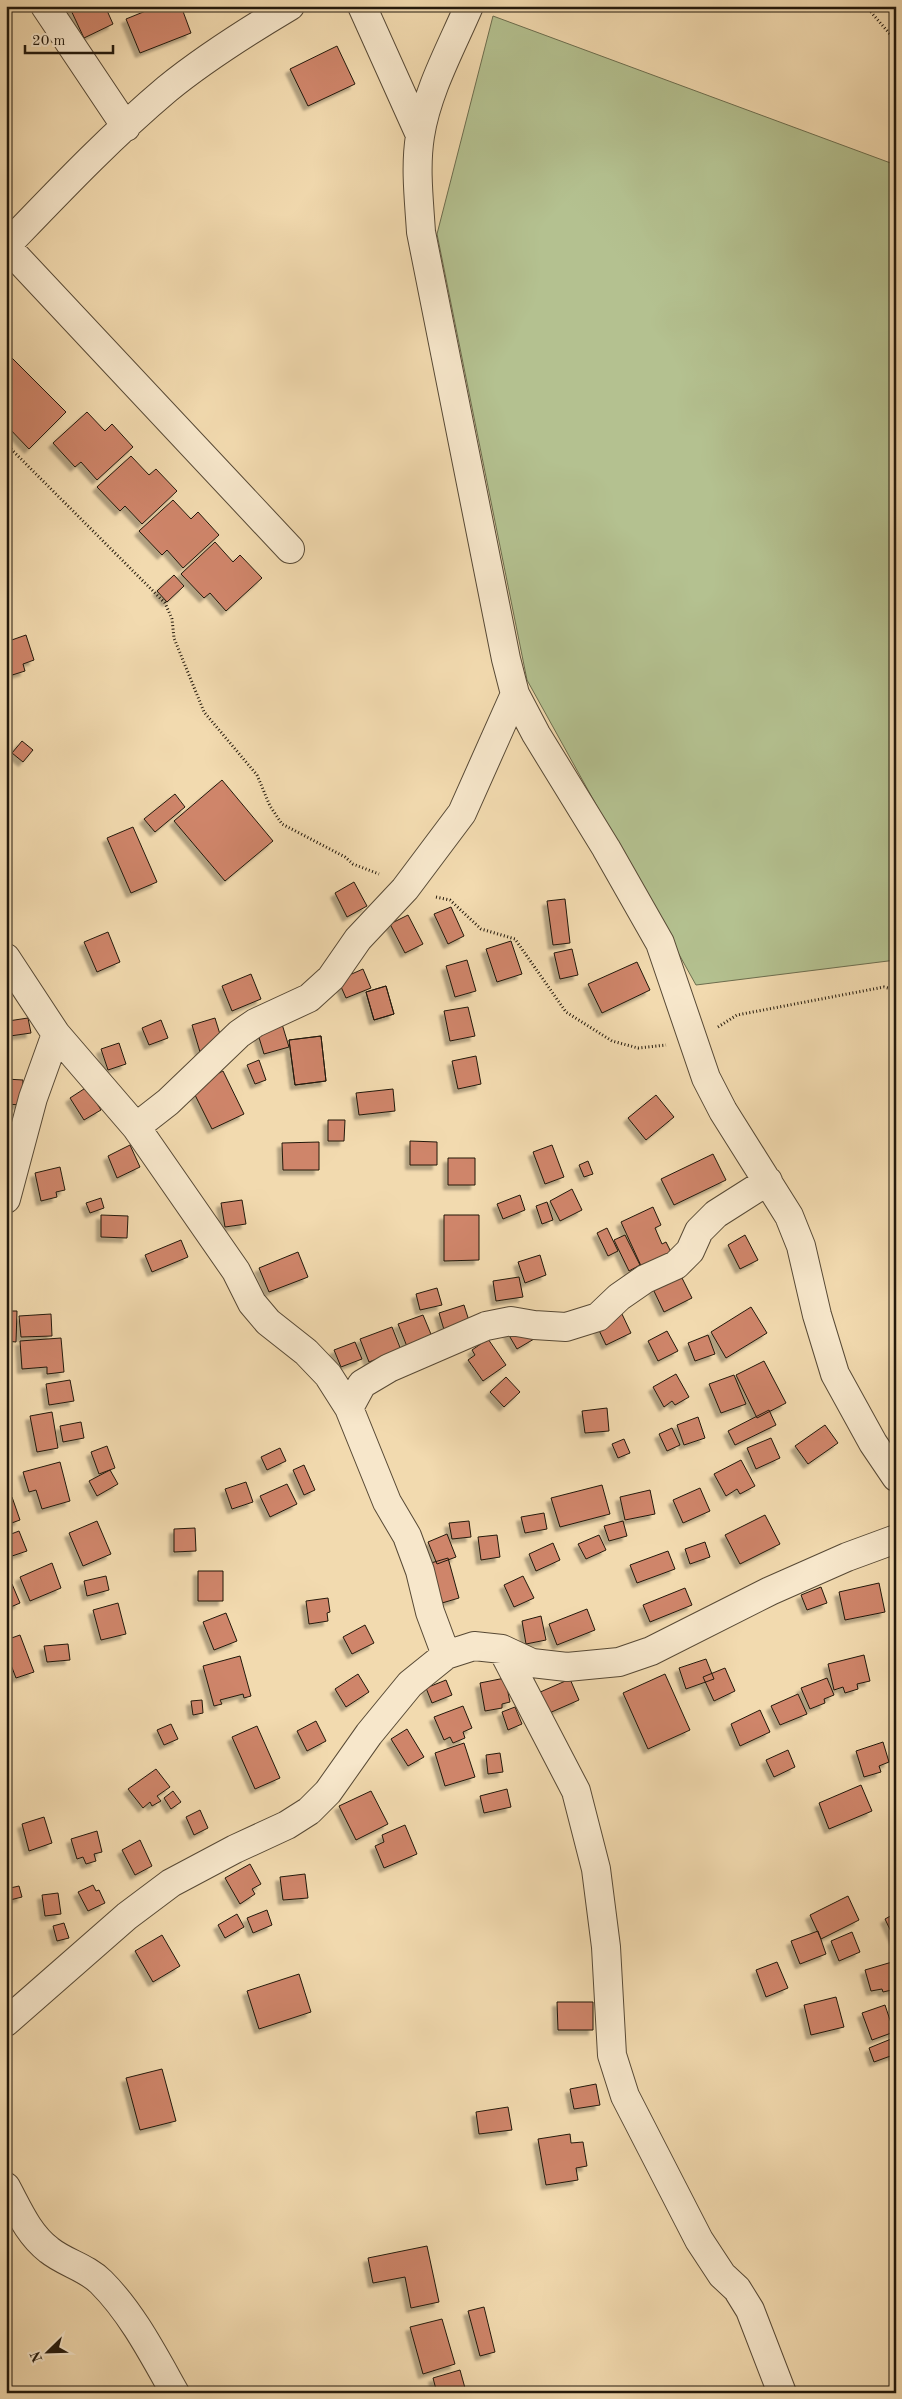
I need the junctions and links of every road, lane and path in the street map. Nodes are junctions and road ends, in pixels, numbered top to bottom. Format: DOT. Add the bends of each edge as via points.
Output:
graph roads {
  1 [pos="45,6"];
  2 [pos="290,6"];
  3 [pos="362,6"];
  4 [pos="469,6"];
  5 [pos="862,6"];
  6 [pos="896,41"];
  7 [pos="126,128"];
  8 [pos="420,135"];
  9 [pos="6,246"];
  10 [pos="6,444"];
  11 [pos="290,549"];
  12 [pos="515,694"];
  13 [pos="405,889"];
  14 [pos="6,958"];
  15 [pos="896,990"];
  16 [pos="56,1034"];
  17 [pos="693,1042"];
  18 [pos="136,1127"];
  19 [pos="768,1181"];
  20 [pos="6,1199"];
  21 [pos="349,1408"];
  22 [pos="896,1477"];
  23 [pos="896,1539"];
  24 [pos="502,1649"];
  25 [pos="446,1655"];
  26 [pos="6,2022"];
  27 [pos="6,2187"];
  28 [pos="175,2393"];
  29 [pos="782,2393"];
  1 -- 7 [label="street"];
  2 -- 7 [label="street" via="249,30 168,89"];
  3 -- 8 [label="street"];
  4 -- 8 [label="street" via="432,92"];
  5 -- 6 [label="path"];
  7 -- 9 [label="street" via="69,179"];
  8 -- 12 [label="street" via="417,169 421,232"];
  9 -- 11 [label="street"];
  10 -- 13 [label="path" via="165,603 172,619 174,638 204,712 257,775 270,806 282,824"];
  12 -- 13 [label="street" via="462,813"];
  12 -- 17 [label="street" via="660,943"];
  13 -- 17 [label="path" via="450,900 481,929 515,939 566,1012 612,1042 638,1048"];
  13 -- 18 [label="street" via="358,939 331,978 309,998 239,1034 168,1102"];
  14 -- 16 [label="street"];
  15 -- 17 [label="path" via="884,987 737,1015"];
  16 -- 18 [label="street"];
  16 -- 20 [label="street" via="33,1098"];
  17 -- 19 [label="street" via="723,1111"];
  18 -- 21 [label="street" via="236,1271 252,1303 268,1322 306,1352 328,1375"];
  19 -- 21 [label="street" via="716,1214 699,1231 690,1251 676,1265 645,1279 598,1317 566,1327 511,1321 486,1326 382,1372 362,1384"];
  19 -- 22 [label="street" via="789,1216 801,1246 835,1374"];
  21 -- 25 [label="street" via="387,1502 407,1536"];
  23 -- 24 [label="street" via="770,1591 651,1652 619,1662 567,1667 532,1663"];
  24 -- 25 [label="street" via="474,1646"];
  24 -- 29 [label="street" via="576,1791 596,1869 606,1946 612,2056 625,2096 698,2240 750,2310"];
  25 -- 26 [label="street" via="410,1684 328,1792 308,1811 287,1825 171,1883 127,1916"];
  27 -- 28 [label="street" via="32,2234 50,2251 99,2280 115,2298 143,2336"];
}
